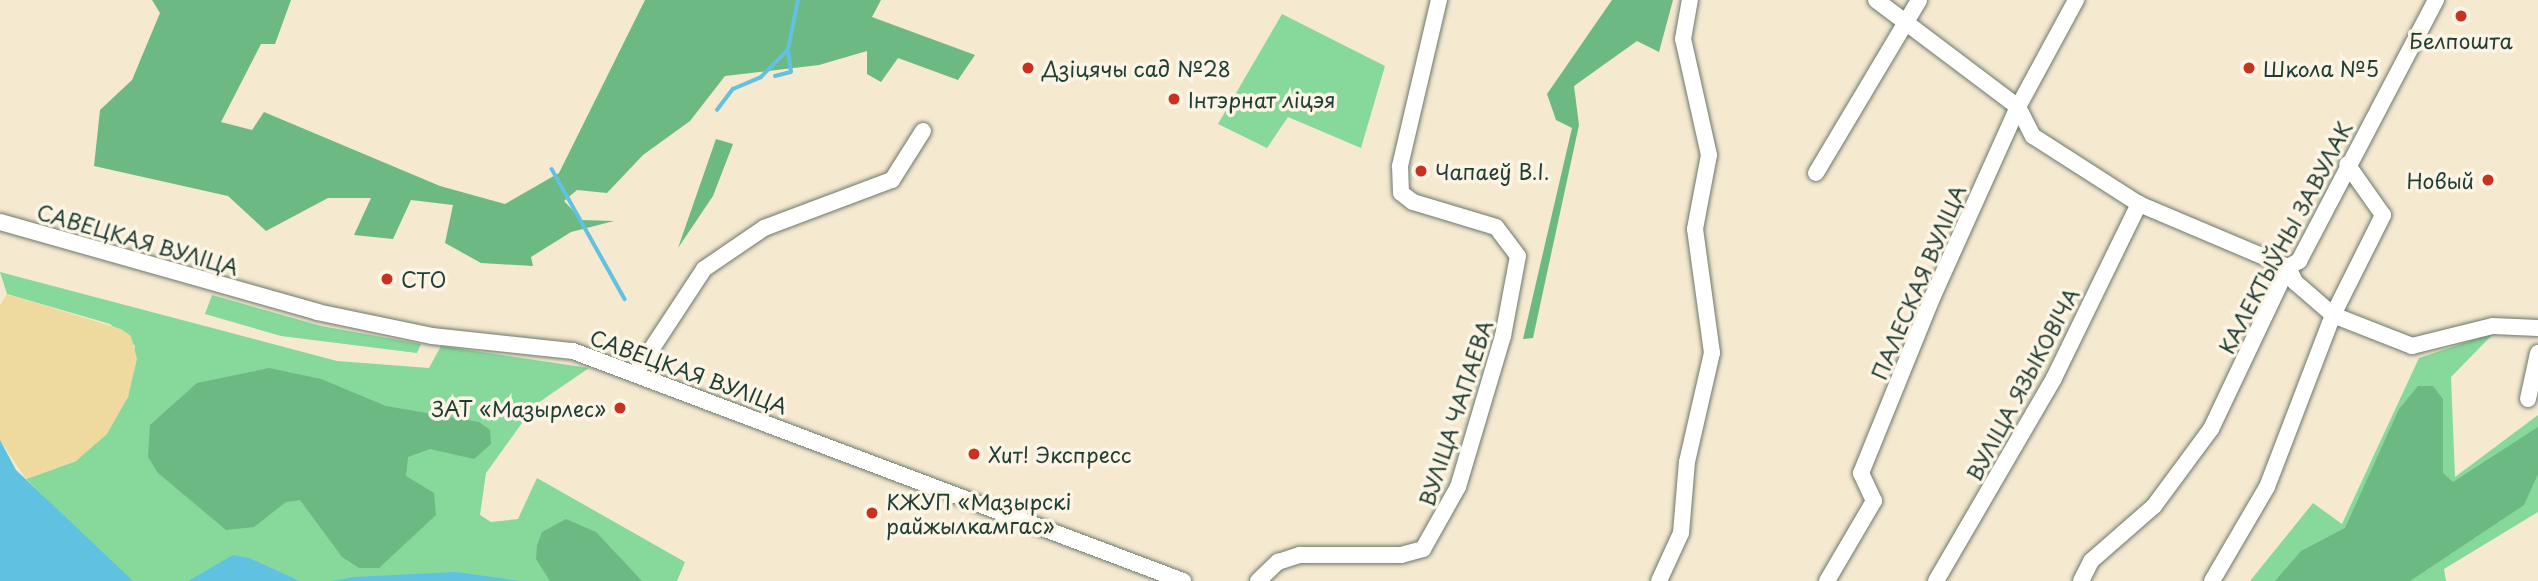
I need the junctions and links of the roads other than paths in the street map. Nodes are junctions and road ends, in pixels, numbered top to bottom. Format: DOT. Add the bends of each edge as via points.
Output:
graph roads {
  1 [pos="1439,0"];
  2 [pos="1690,0"];
  3 [pos="1876,0"];
  4 [pos="1919,0"];
  5 [pos="2076,0"];
  6 [pos="2436,0"];
  7 [pos="1907,23"];
  8 [pos="2018,107"];
  9 [pos="923,131"];
  10 [pos="2347,164"];
  11 [pos="1816,173"];
  12 [pos="2138,204"];
  13 [pos="0,222"];
  14 [pos="2288,267"];
  15 [pos="2333,315"];
  16 [pos="2538,328"];
  17 [pos="2538,353"];
  18 [pos="637,371"];
  19 [pos="2528,399"];
  20 [pos="1183,581"];
  21 [pos="1258,581"];
  22 [pos="1658,581"];
  23 [pos="1827,581"];
  24 [pos="1936,581"];
  25 [pos="2081,581"];
  26 [pos="2212,581"];
  1 -- 21 [label="street, ВУЛІЦА ЧАПАЕВА" via="1428,63 1400,166 1401,192 1433,208 1496,227 1518,256 1503,336 1438,531 1423,549 1401,555 1300,555 1278,562"];
  2 -- 22 [label="street" via="1683,39 1709,155 1696,243 1712,353 1687,462 1681,533"];
  3 -- 7 [label="street"];
  4 -- 7 [label="street"];
  5 -- 8 [label="street, ПАЛЕСКАЯ ВУЛІЦА"];
  6 -- 10 [label="street, КАЛЕКТЫЎНЫ ЗАВУЛАК"];
  7 -- 8 [label="street"];
  7 -- 11 [label="street"];
  8 -- 12 [label="street" via="2033,136"];
  8 -- 23 [label="street, ПАЛЕСКАЯ ВУЛІЦА" via="1861,473 1874,501"];
  9 -- 18 [label="street" via="892,180 764,228 704,269"];
  10 -- 14 [label="street, КАЛЕКТЫЎНЫ ЗАВУЛАК" via="2299,261"];
  10 -- 15 [label="street" via="2383,215"];
  12 -- 14 [label="street"];
  12 -- 24 [label="street, ВУЛІЦА ЯЗЫКОВІЧА" via="2054,378"];
  13 -- 18 [label="street, САВЕЦКАЯ ВУЛІЦА" via="317,312 432,336 573,351"];
  14 -- 15 [label="street" via="2295,282"];
  14 -- 25 [label="street, КАЛЕКТЫЎНЫ ЗАВУЛАК" via="2211,429 2154,506 2091,561"];
  15 -- 16 [label="street" via="2412,346 2481,327"];
  15 -- 26 [label="street" via="2267,487"];
  17 -- 19 [label="street"];
  18 -- 20 [label="street, САВЕЦКАЯ ВУЛІЦА"];
}
